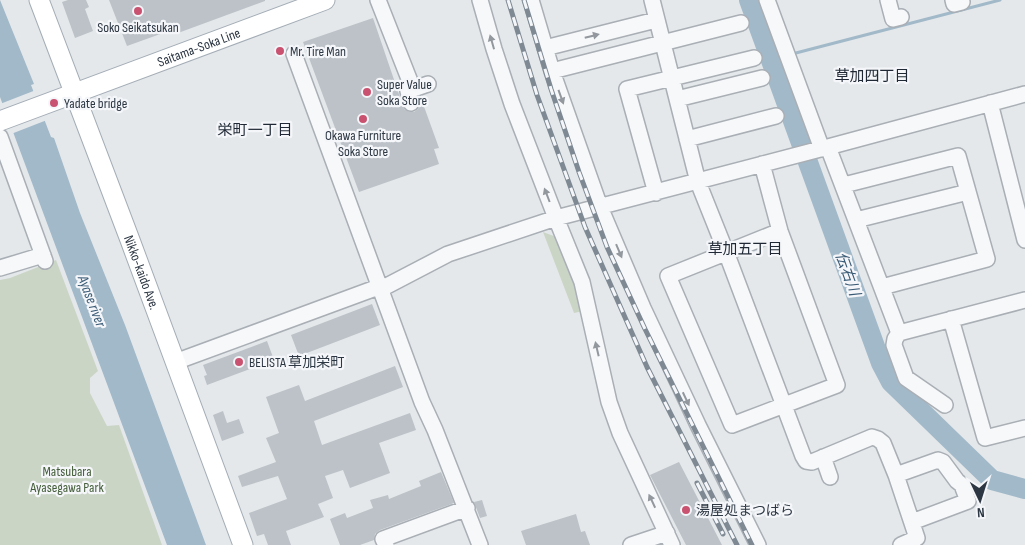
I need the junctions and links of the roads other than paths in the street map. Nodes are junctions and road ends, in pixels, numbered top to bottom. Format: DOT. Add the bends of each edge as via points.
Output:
graph roads {
  1 [pos="38,0"];
  2 [pos="325,0"];
  3 [pos="378,0"];
  4 [pos="480,0"];
  5 [pos="531,0"];
  6 [pos="652,0"];
  7 [pos="767,0"];
  8 [pos="888,0"];
  9 [pos="291,6"];
  10 [pos="901,17"];
  11 [pos="656,20"];
  12 [pos="742,24"];
  13 [pos="662,44"];
  14 [pos="545,48"];
  15 [pos="294,54"];
  16 [pos="754,58"];
  17 [pos="552,71"];
  18 [pos="671,78"];
  19 [pos="762,78"];
  20 [pos="428,84"];
  21 [pos="74,93"];
  22 [pos="1025,94"];
  23 [pos="677,99"];
  24 [pos="990,103"];
  25 [pos="776,116"];
  26 [pos="0,121"];
  27 [pos="0,137"];
  28 [pos="687,139"];
  29 [pos="823,149"];
  30 [pos="762,164"];
  31 [pos="698,182"];
  32 [pos="844,185"];
  33 [pos="968,192"];
  34 [pos="656,193"];
  35 [pos="600,206"];
  36 [pos="556,218"];
  37 [pos="856,220"];
  38 [pos="780,231"];
  39 [pos="1025,240"];
  40 [pos="726,252"];
  41 [pos="1,266"];
  42 [pos="882,287"];
  43 [pos="381,289"];
  44 [pos="1025,300"];
  45 [pos="951,319"];
  46 [pos="899,333"];
  47 [pos="175,362"];
  48 [pos="945,406"];
  49 [pos="784,407"];
  50 [pos="1025,428"];
  51 [pos="823,457"];
  52 [pos="896,475"];
  53 [pos="830,477"];
  54 [pos="466,508"];
  55 [pos="912,522"];
  56 [pos="670,539"];
  57 [pos="243,545"];
  58 [pos="386,545"];
  59 [pos="480,545"];
  60 [pos="631,545"];
  61 [pos="758,545"];
  62 [pos="901,545"];
  1 -- 21 [label="main road, Nikko-kaido Ave."];
  2 -- 9 [label="main road, Saitama-Soka Line"];
  3 -- 20 [label="street" via="412,96"];
  36 -- 4 [label="street, one-way" via="512,104"];
  5 -- 14 [label="street"];
  6 -- 11 [label="street"];
  7 -- 29 [label="street"];
  8 -- 10 [label="street" via="893,19"];
  9 -- 21 [label="main road, Saitama-Soka Line"];
  11 -- 13 [label="street"];
  14 -- 11 [label="street, one-way"];
  12 -- 13 [label="street"];
  13 -- 17 [label="street"];
  13 -- 18 [label="street"];
  14 -- 17 [label="street"];
  15 -- 43 [label="street"];
  16 -- 18 [label="street"];
  17 -- 35 [label="street, one-way"];
  18 -- 23 [label="street"];
  18 -- 34 [label="street" via="627,89"];
  19 -- 23 [label="street"];
  21 -- 26 [label="main road, Saitama-Soka Line"];
  21 -- 47 [label="main road, Nikko-kaido Ave."];
  22 -- 24 [label="street"];
  23 -- 28 [label="street"];
  24 -- 29 [label="street"];
  24 -- 39 [label="street"];
  25 -- 28 [label="street"];
  27 -- 41 [label="street" via="44,258"];
  28 -- 31 [label="street"];
  29 -- 30 [label="street"];
  29 -- 32 [label="street"];
  30 -- 31 [label="street"];
  30 -- 38 [label="street"];
  31 -- 34 [label="street"];
  31 -- 40 [label="street"];
  32 -- 33 [label="street" via="958,156"];
  32 -- 37 [label="street"];
  33 -- 37 [label="street"];
  33 -- 42 [label="street" via="987,259"];
  34 -- 35 [label="street"];
  35 -- 36 [label="street"];
  35 -- 61 [label="street, one-way" via="643,308"];
  36 -- 43 [label="street" via="448,254"];
  56 -- 36 [label="street, one-way" via="620,433 609,402 582,282"];
  37 -- 42 [label="street"];
  38 -- 40 [label="street"];
  38 -- 49 [label="street" via="837,386"];
  40 -- 49 [label="street"];
  40 -- 49 [label="street" via="668,276 732,425"];
  42 -- 46 [label="street"];
  43 -- 47 [label="street" via="373,289"];
  43 -- 54 [label="street" via="422,402"];
  44 -- 45 [label="street"];
  45 -- 46 [label="street"];
  45 -- 50 [label="street" via="985,438"];
  46 -- 48 [label="street" via="894,345 906,378"];
  47 -- 57 [label="main road, Nikko-kaido Ave."];
  49 -- 51 [label="street" via="806,461"];
  51 -- 52 [label="street" via="872,437 883,443"];
  51 -- 53 [label="street"];
  52 -- 55 [label="street"];
  52 -- 55 [label="street" via="938,460 962,485 968,500"];
  54 -- 58 [label="street" via="383,539"];
  54 -- 59 [label="street"];
  55 -- 62 [label="street" via="917,538"];
  56 -- 60 [label="street"];
}
